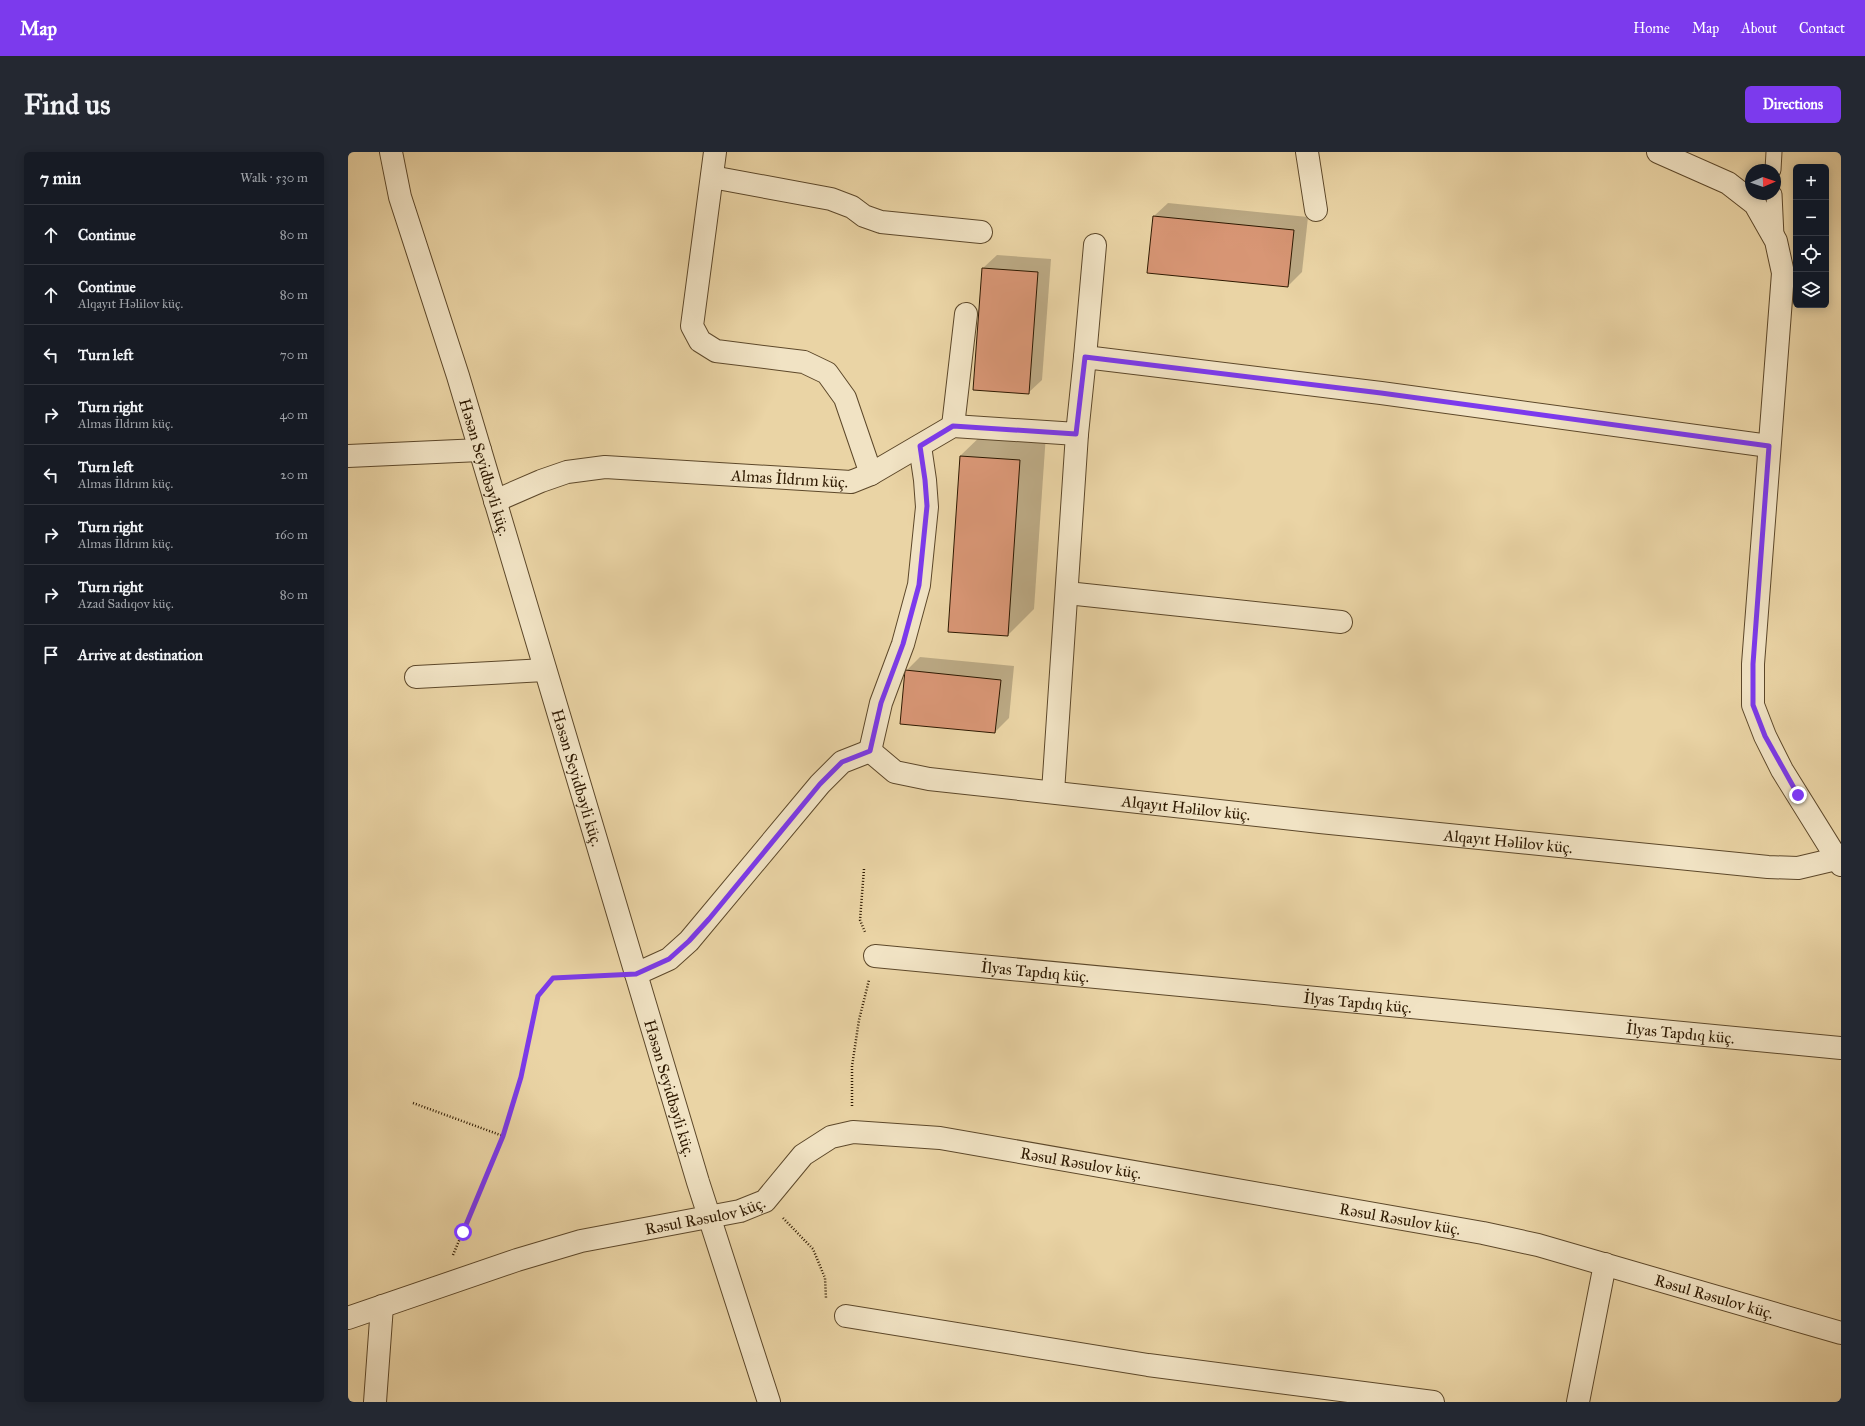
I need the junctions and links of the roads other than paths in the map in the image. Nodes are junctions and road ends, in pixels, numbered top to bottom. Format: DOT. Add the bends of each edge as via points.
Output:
graph roads {
  1 [pos="391,152"];
  2 [pos="715,152"];
  3 [pos="1307,152"];
  4 [pos="1658,152"];
  5 [pos="1774,152"];
  6 [pos="1773,164"];
  7 [pos="712,177"];
  8 [pos="1774,200"];
  9 [pos="1316,210"];
  10 [pos="981,232"];
  11 [pos="1776,241"];
  12 [pos="1095,244"];
  13 [pos="966,314"];
  14 [pos="1085,357"];
  15 [pos="953,426"];
  16 [pos="1076,434"];
  17 [pos="920,446"];
  18 [pos="1769,446"];
  19 [pos="480,450"];
  20 [pos="348,456"];
  21 [pos="871,474"];
  22 [pos="495,501"];
  23 [pos="1067,593"];
  24 [pos="1341,622"];
  25 [pos="545,670"];
  26 [pos="416,677"];
  27 [pos="870,751"];
  28 [pos="1053,792"];
  29 [pos="1839,862"];
  30 [pos="875,956"];
  31 [pos="636,974"];
  32 [pos="1841,1048"];
  33 [pos="709,1217"];
  34 [pos="1606,1264"];
  35 [pos="382,1306"];
  36 [pos="846,1316"];
  37 [pos="348,1318"];
  38 [pos="1841,1333"];
  39 [pos="375,1402"];
  40 [pos="770,1402"];
  41 [pos="1433,1402"];
  42 [pos="1578,1402"];
  1 -- 19 [label="street, Həsən Seyidbəyli küç." via="400,197"];
  2 -- 7 [label="street"];
  3 -- 9 [label="street"];
  4 -- 11 [label="street" via="1728,183 1755,204"];
  5 -- 6 [label="lane"];
  7 -- 10 [label="street" via="831,199 881,222"];
  7 -- 21 [label="street" via="692,326 700,341 716,351 804,362 826,373 844,398"];
  8 -- 11 [label="lane"];
  11 -- 18 [label="street" via="1783,273"];
  12 -- 14 [label="street"];
  13 -- 15 [label="street"];
  14 -- 16 [label="street"];
  14 -- 18 [label="street" via="1381,393"];
  15 -- 16 [label="street"];
  15 -- 17 [label="street, Almas İldrım küç."];
  16 -- 23 [label="street"];
  17 -- 21 [label="street, Almas İldrım küç."];
  17 -- 27 [label="street" via="927,506 919,585 903,644 881,703"];
  18 -- 29 [label="street" via="1753,664 1753,705 1782,770"];
  19 -- 20 [label="street"];
  19 -- 22 [label="street, Həsən Seyidbəyli küç."];
  21 -- 22 [label="street, Almas İldrım küç." via="851,482 605,467 566,472"];
  22 -- 25 [label="street, Həsən Seyidbəyli küç."];
  23 -- 24 [label="street"];
  23 -- 28 [label="street"];
  25 -- 26 [label="street"];
  25 -- 31 [label="street, Həsən Seyidbəyli küç."];
  27 -- 28 [label="street, Alqayıt Həlilov küç." via="895,772 929,779"];
  27 -- 31 [label="street" via="842,762 820,784 689,941 669,959"];
  28 -- 29 [label="street, Alqayıt Həlilov küç." via="1768,867 1798,868"];
  30 -- 32 [label="street, İlyas Tapdıq küç."];
  31 -- 33 [label="street, Həsən Seyidbəyli küç."];
  33 -- 34 [label="street, Rəsul Rəsulov küç." via="765,1201 803,1155 831,1137 853,1132 940,1138 1483,1233"];
  33 -- 35 [label="street, Rəsul Rəsulov küç." via="581,1241"];
  33 -- 40 [label="street, Həsən Seyidbəyli küç."];
  34 -- 38 [label="street, Rəsul Rəsulov küç."];
  34 -- 42 [label="street"];
  35 -- 37 [label="street, Rəsul Rəsulov küç."];
  35 -- 39 [label="street"];
  36 -- 41 [label="street" via="1148,1365"];
}
